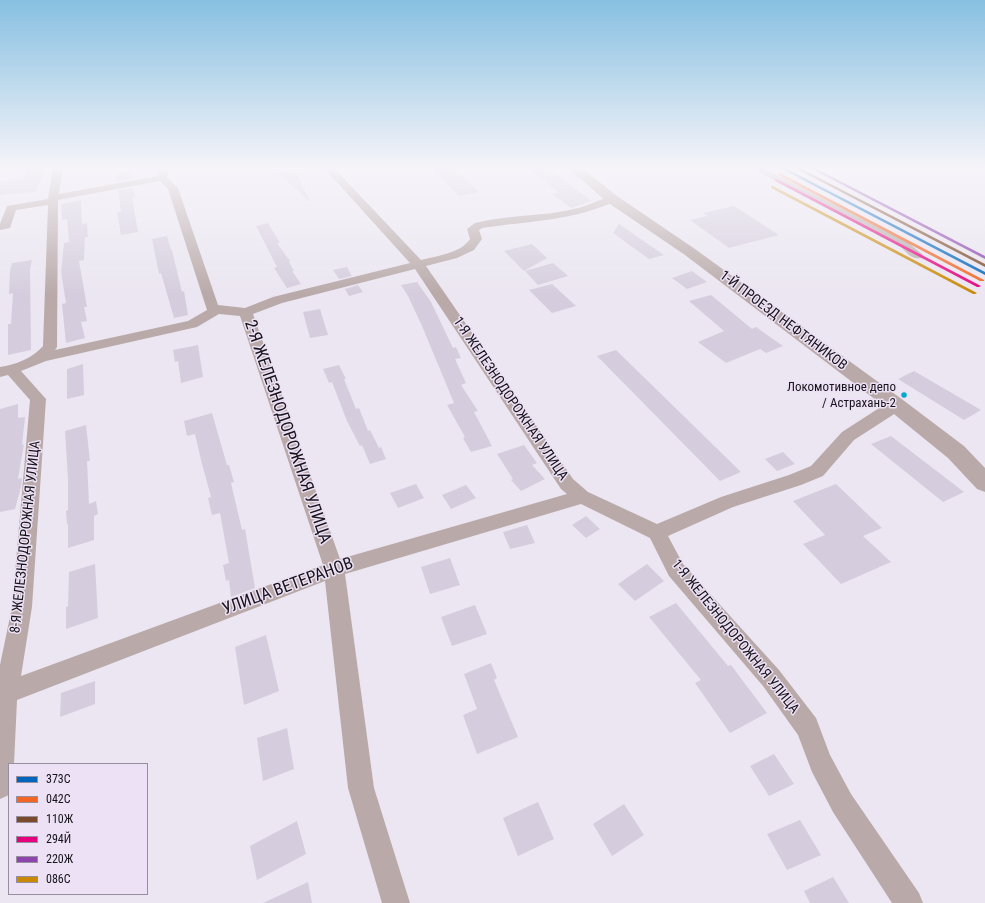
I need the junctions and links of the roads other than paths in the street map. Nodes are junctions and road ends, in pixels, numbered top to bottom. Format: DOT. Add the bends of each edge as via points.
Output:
graph roads {
  1 [pos="10,210"];
  2 [pos="53,210"];
  3 [pos="181,210"];
  4 [pos="368,210"];
  5 [pos="588,210"];
  6 [pos="628,210"];
  7 [pos="838,210"];
  8 [pos="0,227"];
  9 [pos="917,255"];
  10 [pos="418,264"];
  11 [pos="217,310"];
  12 [pos="246,312"];
  13 [pos="42,357"];
  14 [pos="5,371"];
  15 [pos="896,405"];
  16 [pos="985,483"];
  17 [pos="582,497"];
  18 [pos="657,533"];
  19 [pos="334,569"];
  20 [pos="3,694"];
  21 [pos="0,786"];
  22 [pos="396,903"];
  23 [pos="908,903"];
  1 -- 8 [label="street" via="6,226"];
  2 -- 13 [label="street" via="50,346"];
  3 -- 11 [label="street" via="212,307"];
  4 -- 10 [label="street, 1-Я ЖЕЛЕЗНОДОРОЖНАЯ УЛИЦА"];
  5 -- 10 [label="street" via="532,220 478,225 473,229 476,239 470,248"];
  6 -- 15 [label="street, 1-Й ПРОЕЗД НЕФТЯНИКОВ" via="690,252"];
  7 -- 9 [label="street" via="905,245"];
  10 -- 12 [label="street" via="278,300"];
  10 -- 17 [label="street, 1-Я ЖЕЛЕЗНОДОРОЖНАЯ УЛИЦА" via="566,484"];
  11 -- 12 [label="street"];
  11 -- 13 [label="street" via="192,324"];
  12 -- 19 [label="street, 2-Я ЖЕЛЕЗНОДОРОЖНАЯ УЛИЦА"];
  13 -- 14 [label="street"];
  14 -- 20 [label="street, 8-Я ЖЕЛЕЗНОДОРОЖНАЯ УЛИЦА" via="38,399 22,606"];
  15 -- 16 [label="street, 1-Й ПРОЕЗД НЕФТЯНИКОВ" via="956,452"];
  15 -- 18 [label="street" via="848,436 817,471 727,502"];
  17 -- 18 [label="street, 1-Я ЖЕЛЕЗНОДОРОЖНАЯ УЛИЦА"];
  17 -- 19 [label="street, УЛИЦА ВЕТЕРАНОВ"];
  18 -- 23 [label="street, 1-Я ЖЕЛЕЗНОДОРОЖНАЯ УЛИЦА" via="676,570 771,678 807,728 821,763 842,803"];
  19 -- 20 [label="street, УЛИЦА ВЕТЕРАНОВ"];
  19 -- 22 [label="street, 2-Я ЖЕЛЕЗНОДОРОЖНАЯ УЛИЦА" via="361,788"];
  20 -- 21 [label="street, 8-Я ЖЕЛЕЗНОДОРОЖНАЯ УЛИЦА"];
}
